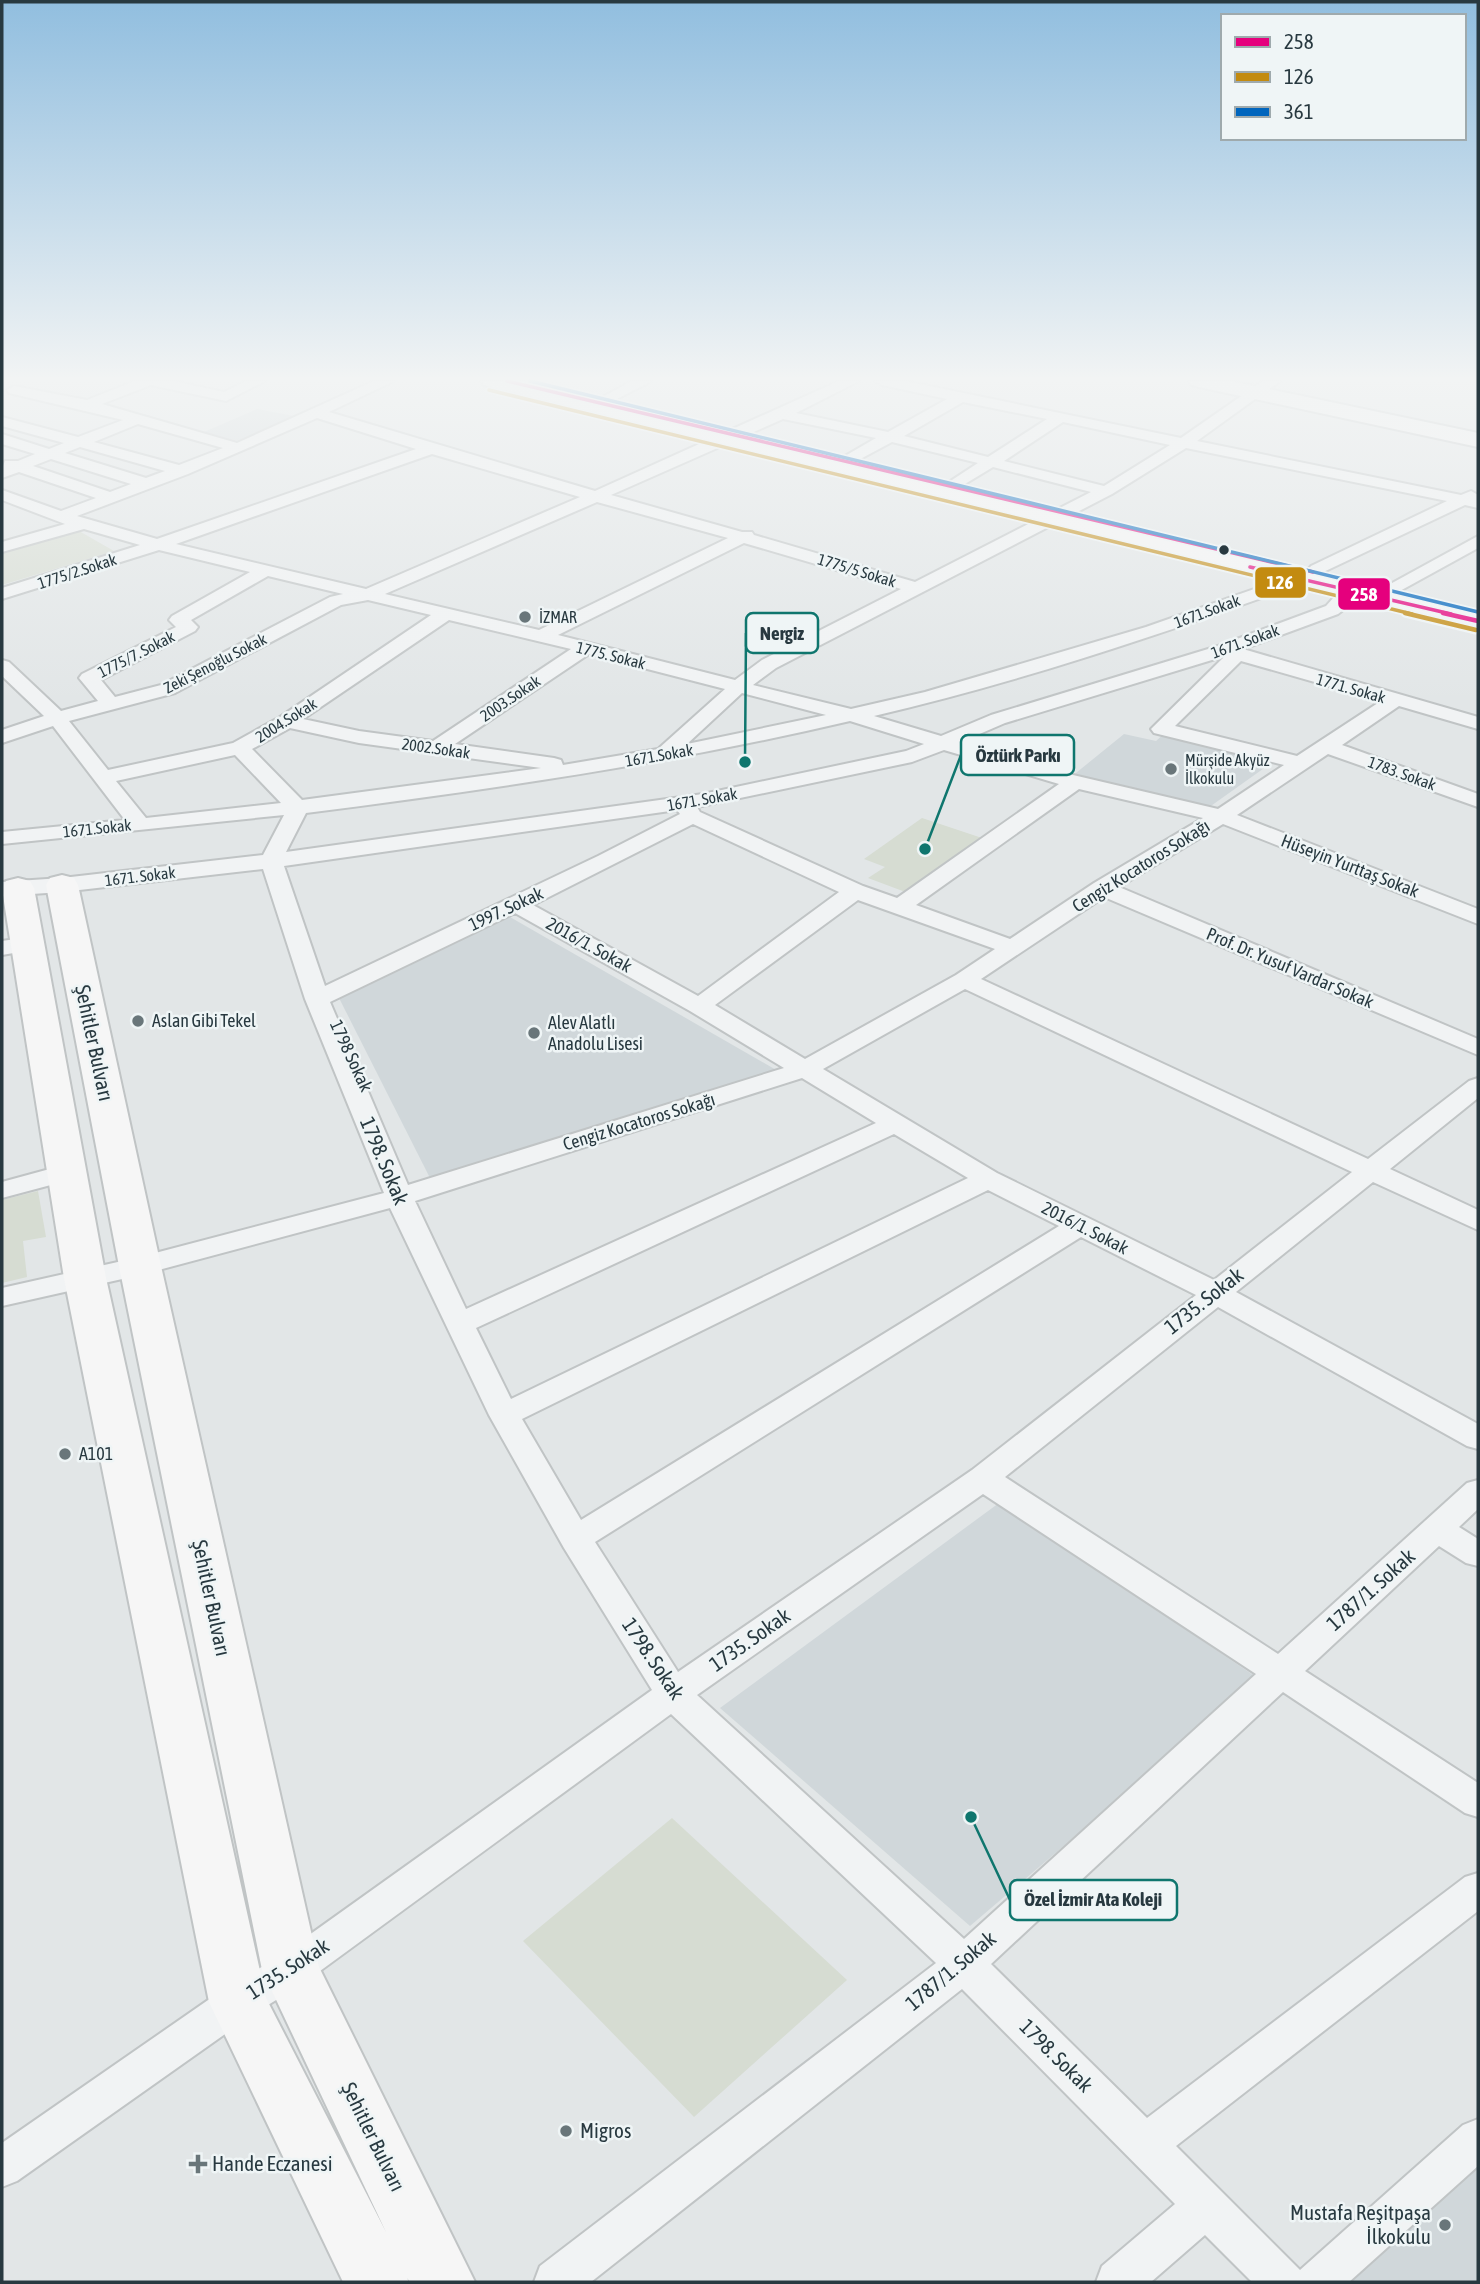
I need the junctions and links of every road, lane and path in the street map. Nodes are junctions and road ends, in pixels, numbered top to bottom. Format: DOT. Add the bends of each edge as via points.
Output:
graph roads {
  1 [pos="82,488"];
  2 [pos="138,488"];
  3 [pos="321,488"];
  4 [pos="563,488"];
  5 [pos="616,488"];
  6 [pos="947,488"];
  7 [pos="964,488"];
  8 [pos="1093,488"];
  9 [pos="1112,488"];
  10 [pos="1420,488"];
  11 [pos="1106,491"];
  12 [pos="2,495"];
  13 [pos="595,497"];
  14 [pos="112,498"];
  15 [pos="1474,498"];
  16 [pos="1060,515"];
  17 [pos="61,517"];
  18 [pos="84,523"];
  19 [pos="746,537"];
  20 [pos="1478,541"];
  21 [pos="158,545"];
  22 [pos="2,547"];
  23 [pos="265,571"];
  24 [pos="1316,579"];
  25 [pos="915,588"];
  26 [pos="1392,588"];
  27 [pos="2,594"];
  28 [pos="367,595"];
  29 [pos="1478,608"];
  30 [pos="446,614"];
  31 [pos="1478,621"];
  32 [pos="541,636"];
  33 [pos="585,648"];
  34 [pos="1231,652"];
  35 [pos="2,667"];
  36 [pos="738,687"];
  37 [pos="1394,701"];
  38 [pos="111,704"];
  39 [pos="853,716"];
  40 [pos="57,718"];
  41 [pos="287,721"];
  42 [pos="1478,723"];
  43 [pos="2,737"];
  44 [pos="942,744"];
  45 [pos="1326,746"];
  46 [pos="239,748"];
  47 [pos="436,748"];
  48 [pos="662,755"];
  49 [pos="1300,763"];
  50 [pos="587,768"];
  51 [pos="106,777"];
  52 [pos="1076,782"];
  53 [pos="1478,800"];
  54 [pos="298,808"];
  55 [pos="688,809"];
  56 [pos="1221,816"];
  57 [pos="139,824"];
  58 [pos="2,838"];
  59 [pos="271,861"];
  60 [pos="27,887"];
  61 [pos="1102,888"];
  62 [pos="855,891"];
  63 [pos="515,904"];
  64 [pos="899,907"];
  65 [pos="1478,917"];
  66 [pos="15,946"];
  67 [pos="1012,947"];
  68 [pos="964,980"];
  69 [pos="317,999"];
  70 [pos="699,1006"];
  71 [pos="1478,1048"];
  72 [pos="803,1070"];
  73 [pos="1478,1086"];
  74 [pos="894,1124"];
  75 [pos="1373,1171"];
  76 [pos="68,1172"];
  77 [pos="988,1179"];
  78 [pos="2,1190"];
  79 [pos="399,1197"];
  80 [pos="1478,1221"];
  81 [pos="1080,1225"];
  82 [pos="140,1266"];
  83 [pos="85,1278"];
  84 [pos="1214,1292"];
  85 [pos="2,1297"];
  86 [pos="459,1324"];
  87 [pos="504,1415"];
  88 [pos="1478,1437"];
  89 [pos="983,1478"];
  90 [pos="1478,1491"];
  91 [pos="1438,1530"];
  92 [pos="575,1538"];
  93 [pos="1478,1554"];
  94 [pos="1280,1671"];
  95 [pos="673,1694"];
  96 [pos="1478,1802"];
  97 [pos="1478,1889"];
  98 [pos="964,1964"];
  99 [pos="291,1970"];
  100 [pos="238,2002"];
  101 [pos="1478,2139"];
  102 [pos="1144,2145"];
  103 [pos="2,2166"];
  104 [pos="1206,2206"];
  105 [pos="377,2282"];
  106 [pos="443,2282"];
  107 [pos="556,2282"];
  108 [pos="1118,2282"];
  109 [pos="1283,2282"];
  110 [pos="1317,2282"];
  1 -- 14 [label="street"];
  2 -- 14 [label="street"];
  3 -- 21 [label="street, 1775/2.Sokak"];
  4 -- 13 [label="street, 1775/5 Sokak"];
  5 -- 13 [label="street, Zeki Şenoğlu Sokak"];
  6 -- 16 [label="street"];
  7 -- 16 [label="street"];
  8 -- 11 [label="street"];
  9 -- 11 [label="street"];
  10 -- 15 [label="street"];
  11 -- 16 [label="street"];
  12 -- 17 [label="street, 1775. Sokak"];
  13 -- 19 [label="street, 1775/5 Sokak"];
  13 -- 28 [label="street, Zeki Şenoğlu Sokak"];
  14 -- 17 [label="street"];
  15 -- 24 [label="street"];
  16 -- 24 [label="street"];
  16 -- 25 [label="street"];
  17 -- 18 [label="street, 1775. Sokak"];
  18 -- 21 [label="street, 1775. Sokak"];
  18 -- 22 [label="street"];
  19 -- 25 [label="street, 1775/5 Sokak"];
  19 -- 32 [label="street"];
  20 -- 26 [label="street"];
  21 -- 23 [label="street, 1775. Sokak"];
  21 -- 27 [label="street, 1775/2.Sokak"];
  23 -- 28 [label="street, 1775. Sokak"];
  23 -- 38 [label="street, 1775/7. Sokak" via="178,620 189,627 89,678"];
  24 -- 26 [label="street"];
  24 -- 31 [label="street"];
  24 -- 34 [label="street, 1671. Sokak" via="1343,595 1341,603"];
  24 -- 39 [label="street, 1671.Sokak" via="930,697"];
  25 -- 36 [label="street" via="769,664"];
  26 -- 29 [label="street"];
  28 -- 30 [label="street, 1775. Sokak"];
  28 -- 38 [label="street, Zeki Şenoğlu Sokak" via="336,601 168,689"];
  30 -- 32 [label="street, 1775. Sokak"];
  30 -- 41 [label="street, 2004.Sokak"];
  32 -- 33 [label="street, 1775. Sokak"];
  33 -- 36 [label="street, 1775. Sokak"];
  33 -- 47 [label="street, 2003.Sokak"];
  34 -- 37 [label="street, 1771. Sokak"];
  34 -- 44 [label="street, 1671. Sokak" via="998,719"];
  34 -- 49 [label="street" via="1161,729"];
  35 -- 40 [label="street"];
  36 -- 39 [label="street, 1775. Sokak"];
  36 -- 48 [label="street"];
  37 -- 42 [label="street, 1771. Sokak"];
  37 -- 45 [label="street, Cengiz Kocatoros Sokağı"];
  38 -- 40 [label="street, Zeki Şenoğlu Sokak"];
  39 -- 44 [label="street, 1775. Sokak"];
  39 -- 48 [label="street, 1671.Sokak"];
  40 -- 43 [label="street, Zeki Şenoğlu Sokak"];
  40 -- 51 [label="street"];
  41 -- 46 [label="street, 2004.Sokak"];
  41 -- 47 [label="street, 2002.Sokak"];
  44 -- 52 [label="street, 1775. Sokak"];
  44 -- 55 [label="street, 1671. Sokak" via="912,756"];
  45 -- 49 [label="street, Cengiz Kocatoros Sokağı"];
  45 -- 53 [label="street, 1783. Sokak"];
  46 -- 51 [label="street, 2004.Sokak"];
  46 -- 54 [label="street"];
  47 -- 50 [label="street, 2002.Sokak"];
  48 -- 50 [label="street, 1671.Sokak"];
  49 -- 56 [label="street, Cengiz Kocatoros Sokağı"];
  50 -- 54 [label="street, 1671.Sokak"];
  51 -- 57 [label="street"];
  52 -- 56 [label="street, 1775. Sokak"];
  52 -- 64 [label="street"];
  54 -- 57 [label="street, 1671.Sokak"];
  54 -- 59 [label="street"];
  55 -- 59 [label="street, 1671. Sokak"];
  55 -- 62 [label="street"];
  55 -- 63 [label="street, 1997. Sokak"];
  56 -- 61 [label="street, Cengiz Kocatoros Sokağı"];
  56 -- 65 [label="street, Hüseyin Yurttaş Sokak"];
  57 -- 58 [label="street, 1671.Sokak"];
  59 -- 60 [label="street, 1671. Sokak"];
  59 -- 69 [label="street, 1798. Sokak"];
  60 -- 66 [label="street"];
  60 -- 82 [label="street, Şehitler Bulvarı"];
  61 -- 67 [label="street, Cengiz Kocatoros Sokağı"];
  61 -- 71 [label="street, Prof. Dr. Yusuf Vardar Sokak"];
  62 -- 64 [label="street"];
  62 -- 70 [label="street"];
  63 -- 69 [label="street, 1997. Sokak"];
  63 -- 70 [label="street, 2016/1. Sokak"];
  64 -- 67 [label="street"];
  66 -- 76 [label="street"];
  67 -- 68 [label="street, Cengiz Kocatoros Sokağı"];
  68 -- 72 [label="street, Cengiz Kocatoros Sokağı"];
  68 -- 75 [label="street"];
  69 -- 79 [label="street, 1798. Sokak"];
  70 -- 72 [label="street, 2016/1. Sokak"];
  72 -- 74 [label="street, 2016/1. Sokak"];
  72 -- 79 [label="street, Cengiz Kocatoros Sokağı"];
  73 -- 75 [label="street, 1735. Sokak"];
  74 -- 77 [label="street, 2016/1. Sokak"];
  74 -- 86 [label="street"];
  75 -- 80 [label="street"];
  75 -- 84 [label="street, 1735. Sokak"];
  76 -- 78 [label="street"];
  76 -- 83 [label="street"];
  77 -- 81 [label="street, 2016/1. Sokak"];
  77 -- 87 [label="street"];
  79 -- 82 [label="street, Cengiz Kocatoros Sokağı"];
  79 -- 86 [label="street, 1798. Sokak"];
  81 -- 84 [label="street, 2016/1. Sokak"];
  81 -- 92 [label="street"];
  82 -- 83 [label="street, Cengiz Kocatoros Sokağı"];
  82 -- 99 [label="street, Şehitler Bulvarı"];
  83 -- 85 [label="street, Cengiz Kocatoros Sokağı"];
  83 -- 100 [label="street"];
  84 -- 88 [label="street, 2016/1. Sokak"];
  84 -- 89 [label="street, 1735. Sokak"];
  86 -- 87 [label="street, 1798. Sokak"];
  87 -- 92 [label="street, 1798. Sokak"];
  89 -- 94 [label="street"];
  89 -- 95 [label="street, 1735. Sokak"];
  90 -- 91 [label="street, 1787/1. Sokak"];
  91 -- 93 [label="street"];
  91 -- 94 [label="street, 1787/1. Sokak"];
  92 -- 95 [label="street, 1798. Sokak"];
  94 -- 96 [label="street"];
  94 -- 98 [label="street, 1787/1. Sokak"];
  95 -- 98 [label="street, 1798. Sokak"];
  95 -- 99 [label="street, 1735. Sokak"];
  97 -- 102 [label="street"];
  98 -- 102 [label="street, 1798. Sokak"];
  98 -- 107 [label="street, 1787/1. Sokak"];
  99 -- 100 [label="street, 1735. Sokak"];
  99 -- 106 [label="street, Şehitler Bulvarı"];
  100 -- 103 [label="street, 1735. Sokak"];
  100 -- 105 [label="street"];
  101 -- 110 [label="street"];
  102 -- 104 [label="street, 1798. Sokak"];
  104 -- 108 [label="street"];
  104 -- 109 [label="street, 1798. Sokak"];
}
